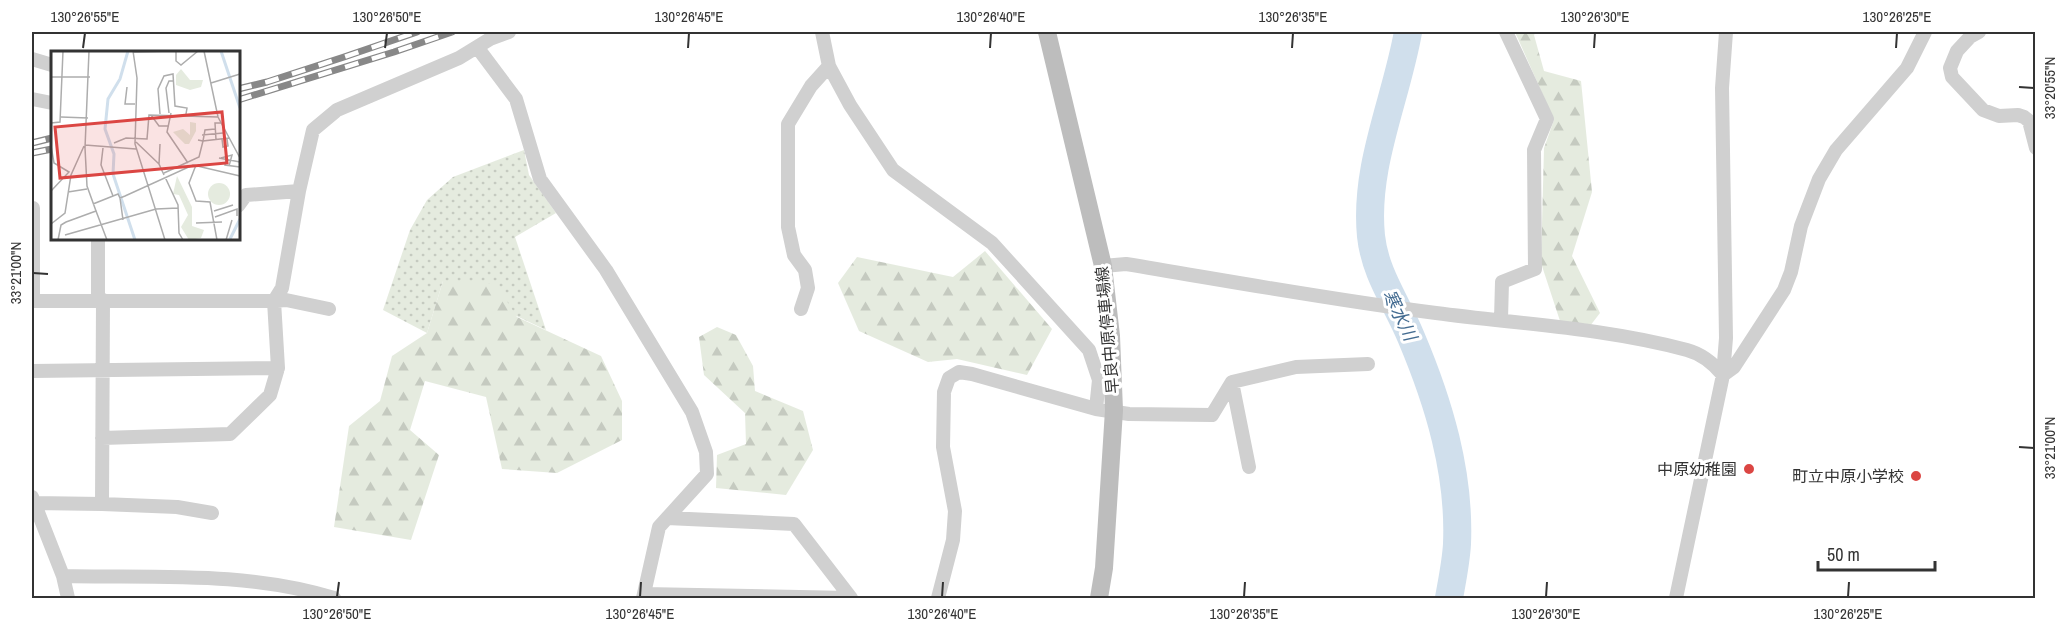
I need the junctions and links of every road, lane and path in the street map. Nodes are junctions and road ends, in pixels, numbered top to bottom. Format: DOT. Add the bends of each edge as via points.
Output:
graph roads {
  1 [pos="509,32"];
  2 [pos="822,32"];
  3 [pos="1047,32"];
  4 [pos="1506,32"];
  5 [pos="1726,32"];
  6 [pos="1925,32"];
  7 [pos="1979,32"];
  8 [pos="477,47"];
  9 [pos="32,59"];
  10 [pos="51,65"];
  11 [pos="829,66"];
  12 [pos="32,99"];
  13 [pos="51,103"];
  14 [pos="2036,148"];
  15 [pos="299,191"];
  16 [pos="240,203"];
  17 [pos="32,208"];
  18 [pos="98,240"];
  19 [pos="1103,266"];
  20 [pos="100,300"];
  21 [pos="274,300"];
  22 [pos="32,301"];
  23 [pos="329,309"];
  24 [pos="801,309"];
  25 [pos="1501,320"];
  26 [pos="1368,364"];
  27 [pos="278,368"];
  28 [pos="102,369"];
  29 [pos="32,370"];
  30 [pos="1724,375"];
  31 [pos="1232,382"];
  32 [pos="1105,410"];
  33 [pos="102,438"];
  34 [pos="1249,467"];
  35 [pos="33,500"];
  36 [pos="102,504"];
  37 [pos="212,513"];
  38 [pos="667,518"];
  39 [pos="63,576"];
  40 [pos="644,596"];
  41 [pos="68,598"];
  42 [pos="334,598"];
  43 [pos="850,598"];
  44 [pos="938,598"];
  45 [pos="1099,598"];
  46 [pos="1676,598"];
  1 -- 8 [label="street"];
  2 -- 11 [label="street"];
  3 -- 19 [label="main road, 早良中原停車場線"];
  4 -- 25 [label="street" via="1547,119 1534,150 1535,269 1502,282"];
  5 -- 30 [label="street" via="1722,88"];
  6 -- 30 [label="street" via="1907,68 1836,150 1818,179 1784,290 1734,367"];
  7 -- 14 [label="street" via="1956,51 1950,68 1952,77 1983,110 1999,116 2024,117"];
  8 -- 15 [label="street" via="337,110 313,130"];
  8 -- 38 [label="street" via="516,99 540,179 606,270 692,412 706,452 707,474"];
  9 -- 10 [label="street"];
  11 -- 24 [label="street" via="811,86 788,124 788,227 794,255 805,270 808,288"];
  11 -- 32 [label="street" via="892,170 992,243 1089,350"];
  12 -- 13 [label="street"];
  15 -- 16 [label="street" via="246,195"];
  15 -- 21 [label="street" via="282,288"];
  17 -- 22 [label="street"];
  18 -- 20 [label="street"];
  19 -- 25 [label="street" via="1126,264 1359,303"];
  19 -- 32 [label="main road, 早良中原停車場線" via="1111,336"];
  20 -- 21 [label="street"];
  20 -- 22 [label="street"];
  20 -- 28 [label="street"];
  21 -- 23 [label="street"];
  21 -- 27 [label="street"];
  25 -- 30 [label="street" via="1689,351 1710,361"];
  26 -- 31 [label="street" via="1296,367"];
  27 -- 28 [label="street"];
  27 -- 33 [label="street" via="270,395 231,434"];
  28 -- 29 [label="street"];
  28 -- 33 [label="street"];
  30 -- 46 [label="street"];
  31 -- 32 [label="street" via="1212,415"];
  31 -- 34 [label="street"];
  32 -- 44 [label="street" via="972,374 959,372 949,378 944,392 943,447 955,511 953,540"];
  32 -- 45 [label="main road, 早良中原停車場線" via="1104,568"];
  33 -- 36 [label="street"];
  35 -- 36 [label="street"];
  35 -- 39 [label="street"];
  36 -- 37 [label="street" via="177,507"];
  38 -- 40 [label="street" via="659,527"];
  38 -- 43 [label="street" via="794,524"];
  39 -- 41 [label="street"];
  39 -- 42 [label="street" via="221,579 290,587"];
  40 -- 43 [label="street"];
}
